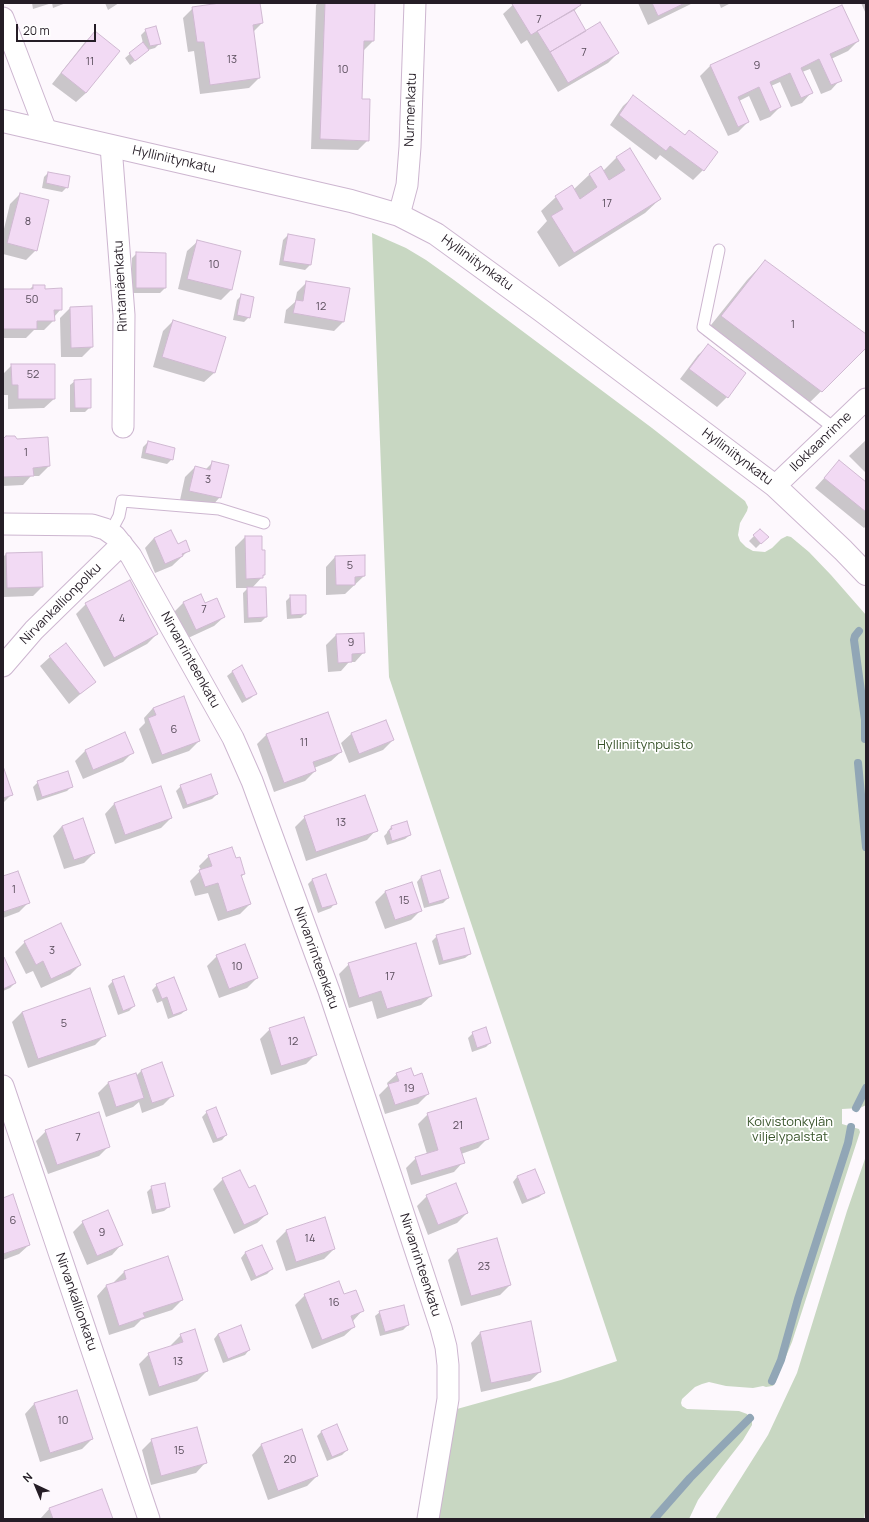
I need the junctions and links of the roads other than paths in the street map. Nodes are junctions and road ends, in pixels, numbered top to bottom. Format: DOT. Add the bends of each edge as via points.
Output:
graph roads {
  1 [pos="415,3"];
  2 [pos="3,18"];
  3 [pos="3,121"];
  4 [pos="46,131"];
  5 [pos="111,146"];
  6 [pos="399,215"];
  7 [pos="719,250"];
  8 [pos="866,399"];
  9 [pos="123,427"];
  10 [pos="834,428"];
  11 [pos="775,486"];
  12 [pos="264,523"];
  13 [pos="3,524"];
  14 [pos="116,538"];
  15 [pos="866,574"];
  16 [pos="3,666"];
  17 [pos="3,1086"];
  18 [pos="149,1519"];
  19 [pos="428,1519"];
  1 -- 6 [label="street, Nurmenkatu" via="410,147 407,185"];
  2 -- 4 [label="street"];
  3 -- 4 [label="street, Hylliniitynkatu"];
  4 -- 5 [label="street, Hylliniitynkatu"];
  5 -- 6 [label="street, Hylliniitynkatu" via="330,196"];
  5 -- 9 [label="street, Rintamäenkatu" via="124,315"];
  6 -- 11 [label="street, Hylliniitynkatu" via="436,234 542,310"];
  7 -- 10 [label="lane" via="703,328"];
  8 -- 10 [label="street, Ilokkaanrinne"];
  10 -- 11 [label="street, Ilokkaanrinne"];
  11 -- 15 [label="street, Hylliniitynkatu"];
  12 -- 14 [label="lane" via="219,509 122,501"];
  13 -- 14 [label="street" via="92,525 105,529"];
  14 -- 16 [label="street, Nirvankallionpolku"];
  14 -- 19 [label="street, Nirvanrinteenkatu" via="134,562 233,738 252,781 329,991 441,1328 448,1365 448,1399"];
  17 -- 18 [label="street, Nirvankallionkatu"];
}
